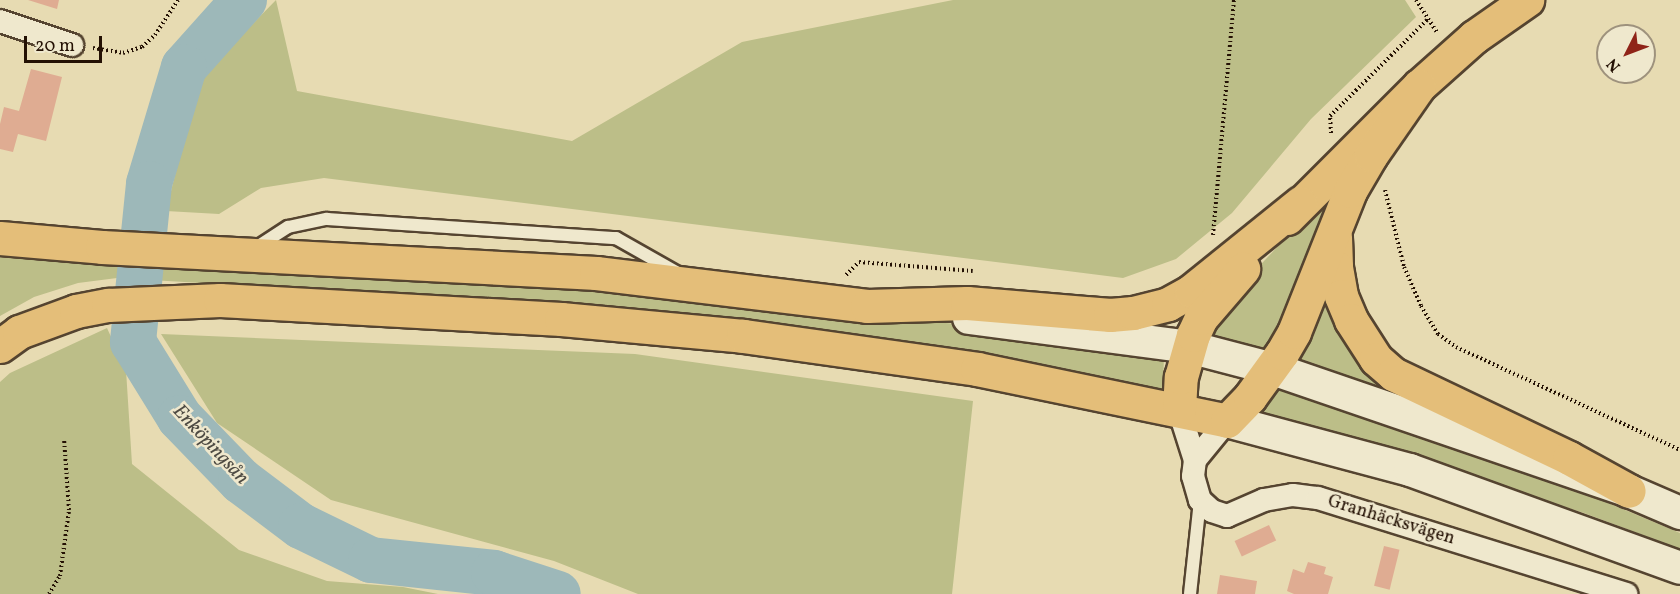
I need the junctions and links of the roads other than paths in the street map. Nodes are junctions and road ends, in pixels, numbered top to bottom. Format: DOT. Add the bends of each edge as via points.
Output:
graph roads {
  1 [pos="1527,0"];
  2 [pos="0,21"];
  3 [pos="72,45"];
  4 [pos="1358,159"];
  5 [pos="1300,203"];
  6 [pos="1335,229"];
  7 [pos="0,238"];
  8 [pos="891,307"];
  9 [pos="0,346"];
  10 [pos="1189,347"];
  11 [pos="1273,369"];
  12 [pos="1179,410"];
  13 [pos="1227,421"];
  14 [pos="1195,460"];
  15 [pos="1629,491"];
  16 [pos="1200,500"];
  17 [pos="1680,513"];
  18 [pos="1680,568"];
  19 [pos="1190,594"];
  20 [pos="1626,594"];
  1 -- 4 [label="main road" via="1419,86"];
  2 -- 3 [label="street"];
  4 -- 5 [label="main road"];
  4 -- 6 [label="main road"];
  5 -- 8 [label="main road" via="1191,291 1168,304 1110,315 967,303"];
  5 -- 10 [label="main road" via="1201,318"];
  6 -- 11 [label="main road" via="1294,332"];
  6 -- 15 [label="main road" via="1341,296 1363,342 1376,359 1393,374"];
  7 -- 8 [label="main road" via="102,247 596,273"];
  8 -- 10 [label="main road"];
  9 -- 12 [label="main road" via="19,332 76,311 108,305 220,300 561,319 743,336 977,369"];
  10 -- 11 [label="main road"];
  10 -- 12 [label="main road" via="1181,377"];
  11 -- 13 [label="main road"];
  11 -- 15 [label="main road"];
  12 -- 13 [label="main road"];
  12 -- 14 [label="street"];
  13 -- 14 [label="street"];
  13 -- 18 [label="main road" via="1410,470"];
  14 -- 16 [label="street" via="1193,476"];
  15 -- 17 [label="main road"];
  16 -- 19 [label="lane"];
  16 -- 20 [label="street, Granhäcksvägen" via="1212,511 1227,516 1264,500 1293,495 1318,498"];
}
